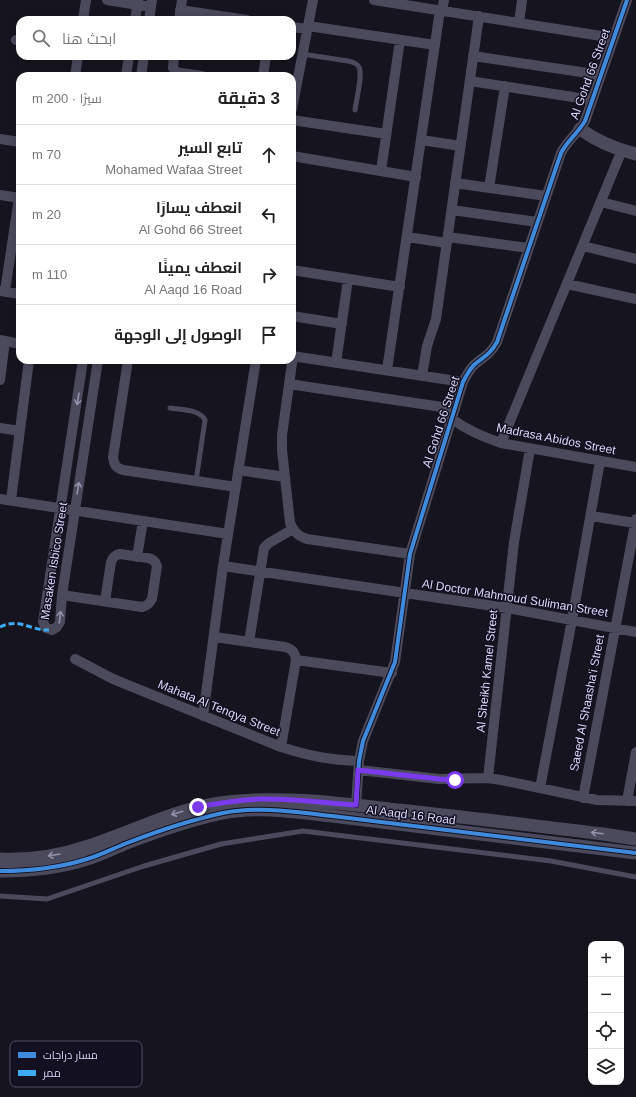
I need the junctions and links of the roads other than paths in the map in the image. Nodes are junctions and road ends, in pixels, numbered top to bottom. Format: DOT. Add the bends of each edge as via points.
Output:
graph roads {
  1 [pos="86,0"];
  2 [pos="107,0"];
  3 [pos="312,0"];
  4 [pos="374,0"];
  5 [pos="444,0"];
  6 [pos="522,0"];
  7 [pos="627,0"];
  8 [pos="137,2"];
  9 [pos="152,3"];
  10 [pos="180,10"];
  11 [pos="441,11"];
  12 [pos="84,16"];
  13 [pos="135,16"];
  14 [pos="150,16"];
  15 [pos="220,16"];
  16 [pos="478,16"];
  17 [pos="519,23"];
  18 [pos="296,27"];
  19 [pos="307,28"];
  20 [pos="614,38"];
  21 [pos="400,40"];
  22 [pos="435,46"];
  23 [pos="302,54"];
  24 [pos="473,56"];
  25 [pos="77,60"];
  26 [pos="128,60"];
  27 [pos="143,60"];
  28 [pos="174,60"];
  29 [pos="265,60"];
  30 [pos="76,72"];
  31 [pos="127,72"];
  32 [pos="142,72"];
  33 [pos="176,72"];
  34 [pos="264,72"];
  35 [pos="601,75"];
  36 [pos="470,81"];
  37 [pos="505,86"];
  38 [pos="296,87"];
  39 [pos="592,100"];
  40 [pos="355,110"];
  41 [pos="296,121"];
  42 [pos="580,129"];
  43 [pos="386,134"];
  44 [pos="0,139"];
  45 [pos="421,140"];
  46 [pos="16,141"];
  47 [pos="461,146"];
  48 [pos="622,150"];
  49 [pos="636,154"];
  50 [pos="296,157"];
  51 [pos="381,171"];
  52 [pos="416,177"];
  53 [pos="455,183"];
  54 [pos="489,188"];
  55 [pos="0,195"];
  56 [pos="546,196"];
  57 [pos="16,197"];
  58 [pos="601,202"];
  59 [pos="452,210"];
  60 [pos="636,211"];
  61 [pos="16,219"];
  62 [pos="537,222"];
  63 [pos="407,237"];
  64 [pos="448,240"];
  65 [pos="583,246"];
  66 [pos="528,248"];
  67 [pos="636,259"];
  68 [pos="296,271"];
  69 [pos="348,279"];
  70 [pos="567,284"];
  71 [pos="400,287"];
  72 [pos="2,291"];
  73 [pos="16,293"];
  74 [pos="636,300"];
  75 [pos="296,317"];
  76 [pos="342,324"];
  77 [pos="3,340"];
  78 [pos="16,343"];
  79 [pos="296,356"];
  80 [pos="336,363"];
  81 [pos="28,364"];
  82 [pos="82,364"];
  83 [pos="97,364"];
  84 [pos="127,364"];
  85 [pos="255,364"];
  86 [pos="292,364"];
  87 [pos="387,370"];
  88 [pos="422,376"];
  89 [pos="0,380"];
  90 [pos="464,382"];
  91 [pos="289,384"];
  92 [pos="170,408"];
  93 [pos="453,414"];
  94 [pos="0,428"];
  95 [pos="20,431"];
  96 [pos="501,444"];
  97 [pos="530,449"];
  98 [pos="600,461"];
  99 [pos="636,467"];
  100 [pos="238,470"];
  101 [pos="285,477"];
  102 [pos="196,481"];
  103 [pos="236,487"];
  104 [pos="0,499"];
  105 [pos="11,500"];
  106 [pos="61,508"];
  107 [pos="75,510"];
  108 [pos="591,516"];
  109 [pos="143,520"];
  110 [pos="636,521"];
  111 [pos="293,528"];
  112 [pos="228,534"];
  113 [pos="410,554"];
  114 [pos="138,557"];
  115 [pos="223,566"];
  116 [pos="260,572"];
  117 [pos="405,593"];
  118 [pos="62,595"];
  119 [pos="105,601"];
  120 [pos="507,608"];
  121 [pos="572,620"];
  122 [pos="615,628"];
  123 [pos="636,632"];
  124 [pos="214,637"];
  125 [pos="249,642"];
  126 [pos="75,659"];
  127 [pos="296,660"];
  128 [pos="392,673"];
  129 [pos="204,716"];
  130 [pos="281,747"];
  131 [pos="636,752"];
  132 [pos="359,766"];
  133 [pos="488,778"];
  134 [pos="540,788"];
  135 [pos="582,798"];
  136 [pos="631,801"];
  137 [pos="356,805"];
  138 [pos="636,840"];
  139 [pos="636,853"];
  140 [pos="0,859"];
  141 [pos="0,871"];
  142 [pos="636,877"];
  143 [pos="0,896"];
  1 -- 12 [label="street"];
  2 -- 8 [label="street"];
  3 -- 19 [label="street"];
  4 -- 11 [label="street"];
  5 -- 11 [label="street"];
  6 -- 17 [label="street"];
  7 -- 20 [label="street, Al Gohd 66 Street"];
  8 -- 9 [label="street"];
  8 -- 13 [label="street"];
  9 -- 14 [label="street"];
  10 -- 15 [label="street"];
  11 -- 16 [label="street"];
  11 -- 22 [label="street"];
  16 -- 17 [label="street"];
  16 -- 24 [label="street"];
  17 -- 20 [label="street"];
  18 -- 19 [label="street"];
  19 -- 21 [label="street"];
  19 -- 23 [label="street"];
  20 -- 35 [label="street, Al Gohd 66 Street"];
  21 -- 22 [label="street"];
  21 -- 43 [label="street"];
  22 -- 45 [label="street"];
  23 -- 38 [label="street"];
  23 -- 40 [label="lane" via="348,61 359,67"];
  24 -- 35 [label="street"];
  24 -- 36 [label="street"];
  25 -- 30 [label="street"];
  26 -- 31 [label="street"];
  27 -- 32 [label="street"];
  28 -- 33 [label="street" via="173,68"];
  29 -- 34 [label="street"];
  35 -- 39 [label="street, Al Gohd 66 Street"];
  36 -- 37 [label="street"];
  36 -- 47 [label="street"];
  37 -- 39 [label="street"];
  37 -- 54 [label="street"];
  39 -- 42 [label="street, Al Gohd 66 Street"];
  41 -- 43 [label="street"];
  42 -- 48 [label="street" via="607,146"];
  42 -- 56 [label="street, Al Gohd 66 Street" via="560,153"];
  43 -- 51 [label="street"];
  44 -- 46 [label="street"];
  45 -- 47 [label="street"];
  45 -- 52 [label="street"];
  47 -- 53 [label="street"];
  48 -- 49 [label="street"];
  48 -- 58 [label="street"];
  50 -- 51 [label="street"];
  51 -- 52 [label="street"];
  52 -- 63 [label="street"];
  53 -- 54 [label="street"];
  53 -- 59 [label="street"];
  54 -- 56 [label="street"];
  55 -- 57 [label="street"];
  56 -- 62 [label="street, Al Gohd 66 Street"];
  58 -- 60 [label="street"];
  58 -- 65 [label="street"];
  59 -- 62 [label="street"];
  59 -- 64 [label="street"];
  61 -- 72 [label="street"];
  62 -- 66 [label="street, Al Gohd 66 Street"];
  63 -- 64 [label="street"];
  63 -- 71 [label="street"];
  64 -- 66 [label="street"];
  64 -- 88 [label="street" via="436,319 427,346"];
  65 -- 67 [label="street"];
  65 -- 70 [label="street"];
  66 -- 90 [label="street, Al Gohd 66 Street" via="497,342 488,355 474,365"];
  68 -- 69 [label="street"];
  69 -- 71 [label="street"];
  69 -- 76 [label="street"];
  70 -- 74 [label="street"];
  70 -- 96 [label="street"];
  71 -- 87 [label="street"];
  72 -- 73 [label="street"];
  75 -- 76 [label="street"];
  76 -- 80 [label="street"];
  77 -- 78 [label="street"];
  77 -- 89 [label="street"];
  79 -- 80 [label="street"];
  80 -- 87 [label="street"];
  81 -- 95 [label="street"];
  82 -- 106 [label="street, Masaken Isbico Street, one-way"];
  107 -- 83 [label="street, Masaken Isbico Street, one-way"];
  84 -- 102 [label="street" via="114,463 117,468 123,470"];
  85 -- 100 [label="street"];
  86 -- 91 [label="street"];
  87 -- 88 [label="street"];
  88 -- 90 [label="street"];
  90 -- 93 [label="street, Al Gohd 66 Street"];
  91 -- 93 [label="street"];
  91 -- 101 [label="street" via="282,435"];
  92 -- 102 [label="lane" via="197,412 205,420"];
  93 -- 96 [label="street, Madrasa Abidos Street" via="473,432"];
  93 -- 113 [label="street, Al Gohd 66 Street"];
  94 -- 95 [label="street"];
  95 -- 105 [label="street"];
  96 -- 97 [label="street, Madrasa Abidos Street"];
  97 -- 98 [label="street, Madrasa Abidos Street"];
  97 -- 120 [label="street, Al Sheikh Kamel Street" via="514,542"];
  98 -- 99 [label="street, Madrasa Abidos Street"];
  98 -- 108 [label="street"];
  100 -- 101 [label="street"];
  100 -- 103 [label="street"];
  101 -- 111 [label="street" via="290,523"];
  102 -- 103 [label="street"];
  103 -- 112 [label="street"];
  104 -- 105 [label="street"];
  105 -- 106 [label="street"];
  106 -- 107 [label="street"];
  106 -- 118 [label="street, Masaken Isbico Street, one-way" via="43,622 49,630 55,629 59,624"];
  107 -- 109 [label="street"];
  107 -- 118 [label="street, Masaken Isbico Street"];
  108 -- 110 [label="street"];
  108 -- 121 [label="street"];
  109 -- 112 [label="street"];
  109 -- 114 [label="street"];
  110 -- 122 [label="street, Saeed Al Shaasha'i Street"];
  111 -- 113 [label="street" via="301,537 307,539"];
  111 -- 116 [label="street" via="266,545"];
  112 -- 115 [label="street"];
  113 -- 117 [label="street, Al Gohd 66 Street"];
  114 -- 119 [label="street" via="120,554 113,558"];
  114 -- 119 [label="street" via="156,562 150,604 142,607"];
  115 -- 116 [label="street, Al Doctor Mahmoud Suliman Street"];
  115 -- 124 [label="street"];
  116 -- 117 [label="street, Al Doctor Mahmoud Suliman Street"];
  116 -- 125 [label="street"];
  117 -- 120 [label="street, Al Doctor Mahmoud Suliman Street"];
  117 -- 128 [label="street, Al Gohd 66 Street" via="398,652"];
  118 -- 119 [label="street"];
  120 -- 121 [label="street, Al Doctor Mahmoud Suliman Street"];
  120 -- 133 [label="street, Al Sheikh Kamel Street"];
  121 -- 122 [label="street, Al Doctor Mahmoud Suliman Street"];
  121 -- 134 [label="street"];
  122 -- 123 [label="street, Al Doctor Mahmoud Suliman Street"];
  122 -- 135 [label="street, Saeed Al Shaasha'i Street"];
  124 -- 125 [label="street"];
  124 -- 129 [label="street"];
  125 -- 127 [label="street" via="291,649"];
  126 -- 129 [label="street, Mahata Al Tenqya Street" via="112,679"];
  127 -- 128 [label="street"];
  127 -- 130 [label="street"];
  128 -- 132 [label="street, Al Gohd 66 Street" via="363,741"];
  129 -- 130 [label="street, Mahata Al Tenqya Street"];
  130 -- 132 [label="street, Mahata Al Tenqya Street"];
  131 -- 136 [label="street"];
  132 -- 133 [label="street, Mahata Al Tenqya Street" via="439,779"];
  132 -- 137 [label="street, Al Gohd 66 Street"];
  133 -- 134 [label="street, Mahata Al Tenqya Street"];
  134 -- 135 [label="street, Mahata Al Tenqya Street"];
  135 -- 136 [label="street, Mahata Al Tenqya Street"];
  138 -- 137 [label="street, Al Aaqd 16 Road, one-way"];
  137 -- 140 [label="street, Al Aaqd 16 Road, one-way" via="260,799 219,803 176,813 68,852 39,857"];
  139 -- 141 [label="street, Al Aaqd 16 Road" via="288,811 254,810 224,813 192,821 67,865 37,870"];
  142 -- 143 [label="lane" via="551,861 303,831 221,844 144,866 47,899"];
}
